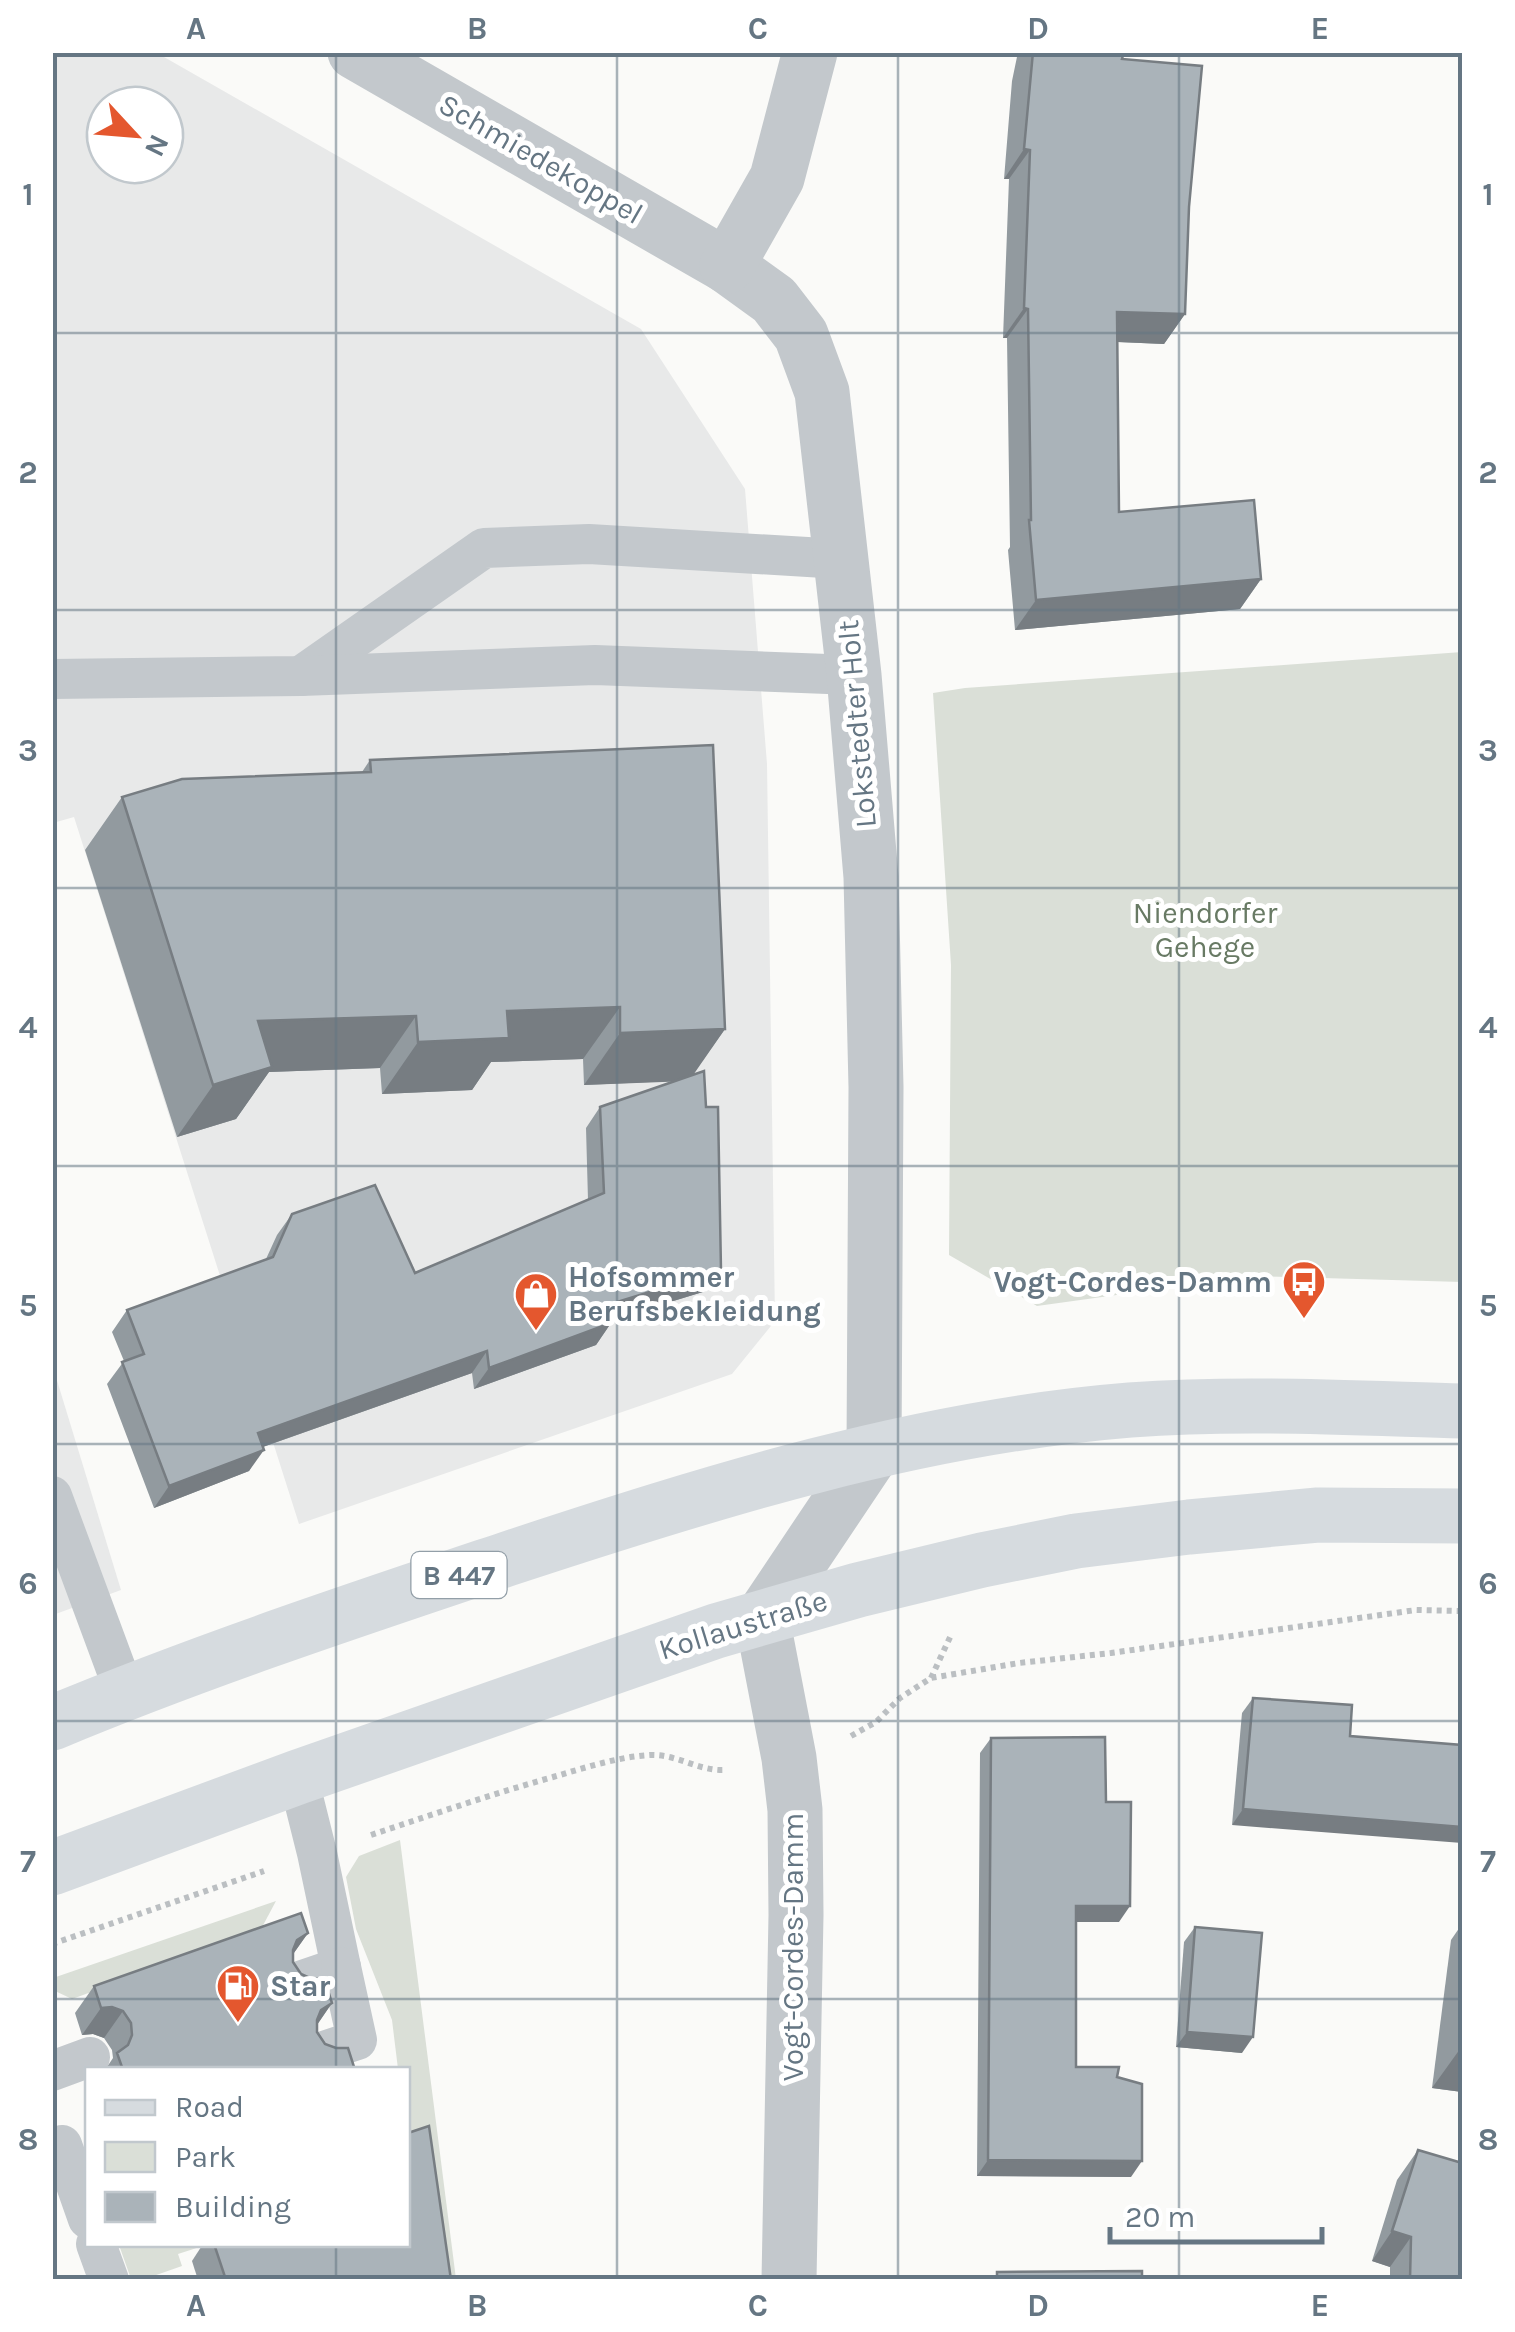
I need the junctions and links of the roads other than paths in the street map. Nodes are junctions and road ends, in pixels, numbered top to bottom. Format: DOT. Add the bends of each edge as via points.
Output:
graph roads {
  1 [pos="356,52"];
  2 [pos="810,52"];
  3 [pos="727,266"];
  4 [pos="841,559"];
  5 [pos="301,676"];
  6 [pos="854,676"];
  7 [pos="52,679"];
  8 [pos="1462,1412"];
  9 [pos="874,1451"];
  10 [pos="1462,1516"];
  11 [pos="56,1520"];
  12 [pos="762,1618"];
  13 [pos="125,1693"];
  14 [pos="52,1723"];
  15 [pos="298,1778"];
  16 [pos="52,1868"];
  17 [pos="341,1966"];
  18 [pos="298,1982"];
  19 [pos="347,2054"];
  20 [pos="90,2058"];
  21 [pos="52,2071"];
  22 [pos="67,2133"];
  23 [pos="85,2207"];
  24 [pos="97,2247"];
  25 [pos="108,2280"];
  26 [pos="789,2280"];
  1 -- 3 [label="street, Schmiedekoppel"];
  2 -- 3 [label="street" via="776,178"];
  3 -- 4 [label="street, Lokstedter Holt" via="774,300 801,335 822,392"];
  4 -- 5 [label="lane" via="589,544 484,548"];
  4 -- 6 [label="street, Lokstedter Holt"];
  5 -- 6 [label="lane" via="594,665"];
  5 -- 7 [label="lane"];
  6 -- 9 [label="street, Lokstedter Holt" via="871,877"];
  8 -- 9 [label="main road, B 447" via="1129,1410"];
  9 -- 12 [label="street"];
  9 -- 13 [label="main road, B 447" via="615,1524"];
  10 -- 12 [label="main road, Kollaustraße" via="1318,1515 1076,1541"];
  11 -- 13 [label="lane"];
  12 -- 15 [label="main road, Kollaustraße"];
  12 -- 26 [label="street, Vogt-Cordes-Damm" via="796,1810"];
  13 -- 14 [label="main road, B 447"];
  15 -- 16 [label="main road, Kollaustraße"];
  15 -- 17 [label="lane"];
  17 -- 18 [label="lane"];
  17 -- 19 [label="lane"];
  20 -- 21 [label="lane"];
  22 -- 23 [label="lane"];
  24 -- 25 [label="lane"];
}
